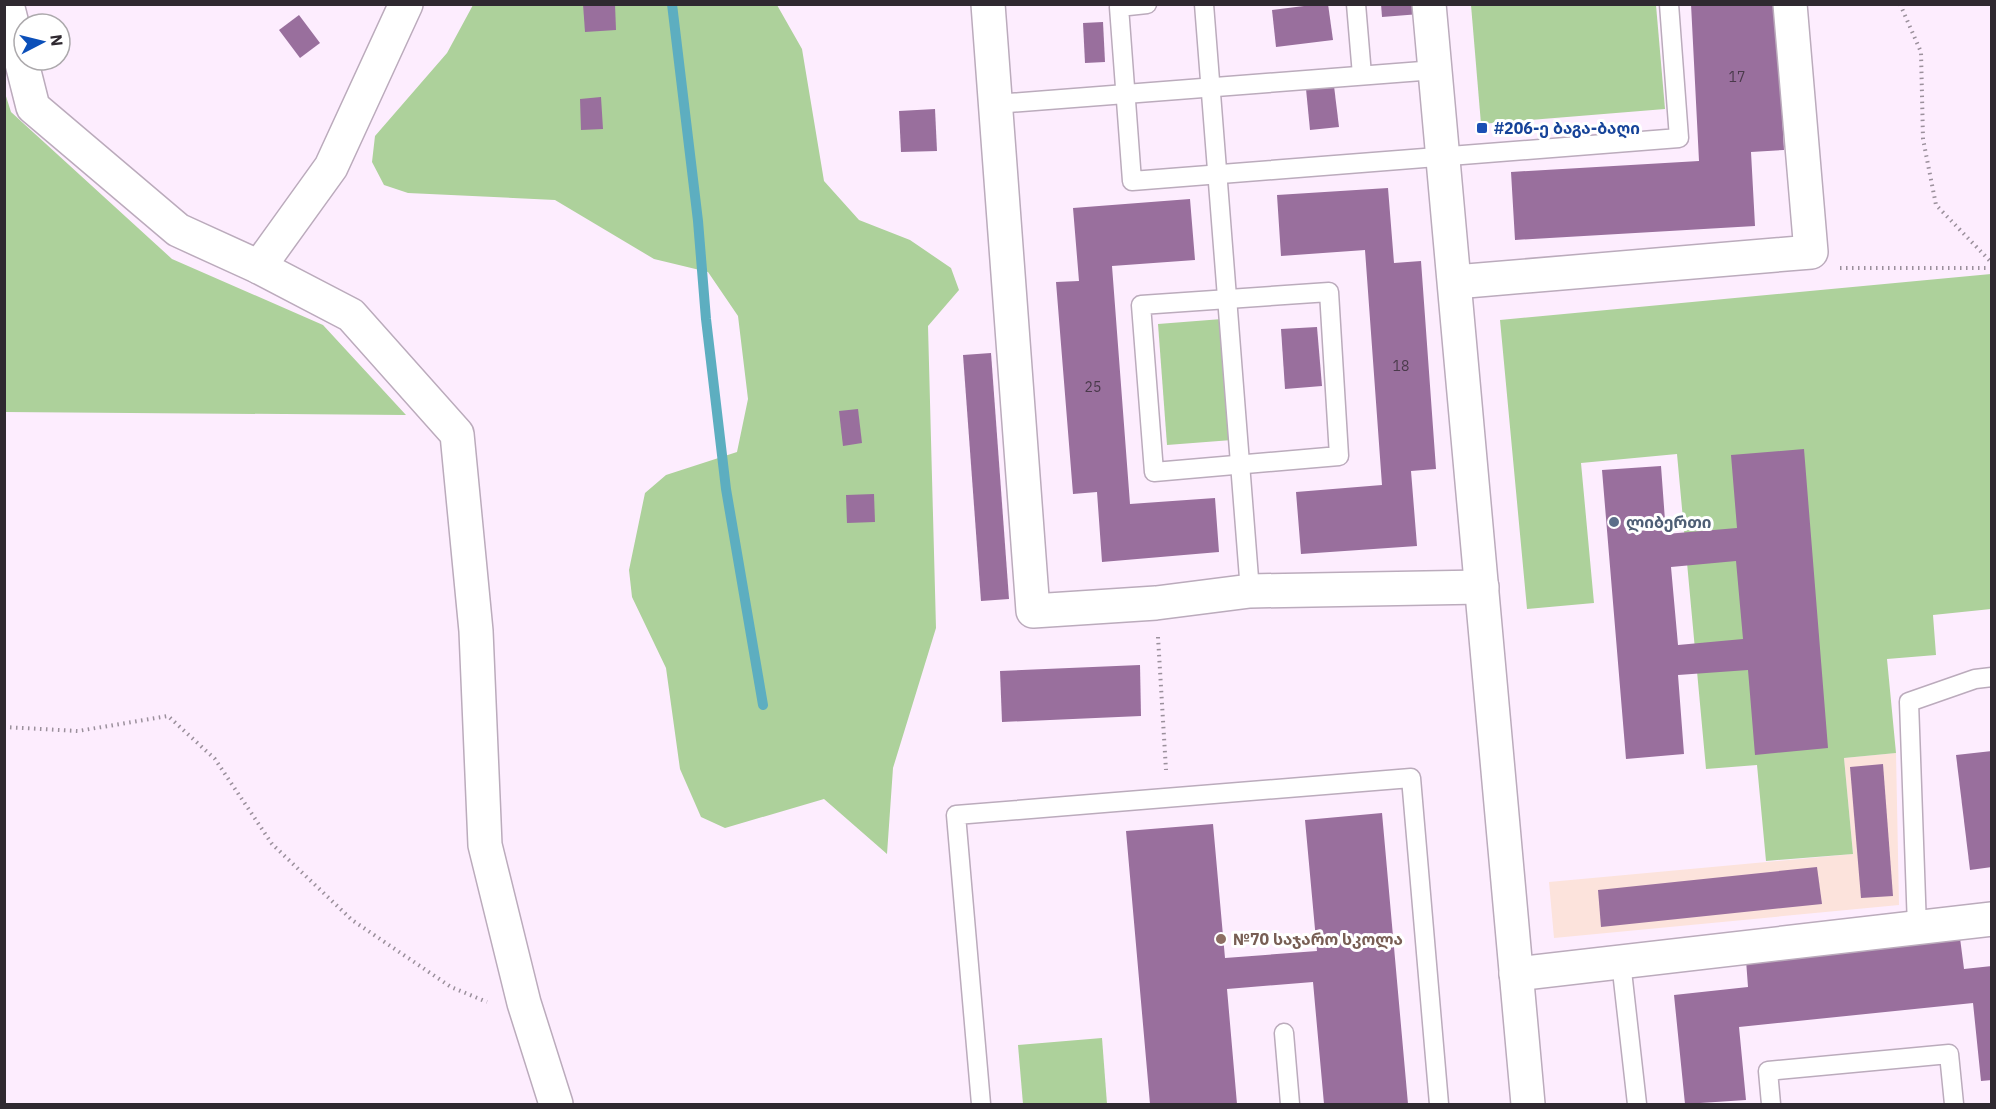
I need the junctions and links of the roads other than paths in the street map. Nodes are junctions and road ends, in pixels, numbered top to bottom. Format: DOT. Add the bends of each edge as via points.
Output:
graph roads {
  1 [pos="7,4"];
  2 [pos="406,4"];
  3 [pos="988,4"];
  4 [pos="1147,4"];
  5 [pos="1204,4"];
  6 [pos="1356,4"];
  7 [pos="1429,4"];
  8 [pos="1669,4"];
  9 [pos="1790,4"];
  10 [pos="1435,70"];
  11 [pos="1362,75"];
  12 [pos="1210,88"];
  13 [pos="1125,94"];
  14 [pos="996,104"];
  15 [pos="1443,156"];
  16 [pos="1217,174"];
  17 [pos="259,267"];
  18 [pos="1455,282"];
  19 [pos="1228,298"];
  20 [pos="1240,465"];
  21 [pos="1482,587"];
  22 [pos="1250,591"];
  23 [pos="1992,677"];
  24 [pos="1992,919"];
  25 [pos="1917,927"];
  26 [pos="1621,962"];
  27 [pos="1516,974"];
  28 [pos="1284,1033"];
  29 [pos="556,1104"];
  30 [pos="981,1104"];
  31 [pos="1290,1104"];
  32 [pos="1439,1104"];
  33 [pos="1528,1104"];
  34 [pos="1637,1104"];
  35 [pos="1772,1104"];
  36 [pos="1954,1104"];
  1 -- 17 [label="street" via="33,107 178,230"];
  2 -- 17 [label="street" via="331,167"];
  3 -- 14 [label="street"];
  4 -- 13 [label="lane" via="1119,7"];
  5 -- 12 [label="lane"];
  6 -- 11 [label="lane"];
  7 -- 10 [label="street"];
  8 -- 15 [label="lane" via="1679,138"];
  9 -- 18 [label="street" via="1811,252"];
  10 -- 11 [label="lane"];
  10 -- 15 [label="street"];
  11 -- 12 [label="lane"];
  12 -- 13 [label="lane"];
  12 -- 16 [label="lane"];
  13 -- 14 [label="lane"];
  13 -- 16 [label="lane" via="1132,181"];
  14 -- 22 [label="street" via="1033,611 1156,603"];
  15 -- 16 [label="lane"];
  15 -- 18 [label="street"];
  16 -- 19 [label="lane"];
  17 -- 29 [label="street" via="351,315 457,434 476,631 485,845 524,1003"];
  18 -- 21 [label="street"];
  19 -- 20 [label="lane"];
  19 -- 20 [label="lane" via="1141,304 1154,472"];
  19 -- 20 [label="lane" via="1329,292 1339,456"];
  20 -- 22 [label="lane"];
  21 -- 22 [label="street"];
  21 -- 27 [label="street"];
  23 -- 25 [label="lane" via="1909,702"];
  24 -- 25 [label="street"];
  25 -- 26 [label="street"];
  26 -- 27 [label="street"];
  26 -- 34 [label="lane"];
  27 -- 33 [label="street"];
  28 -- 31 [label="lane"];
  30 -- 32 [label="lane" via="956,815 1411,778"];
  35 -- 36 [label="lane" via="1768,1071 1949,1054"];
}
